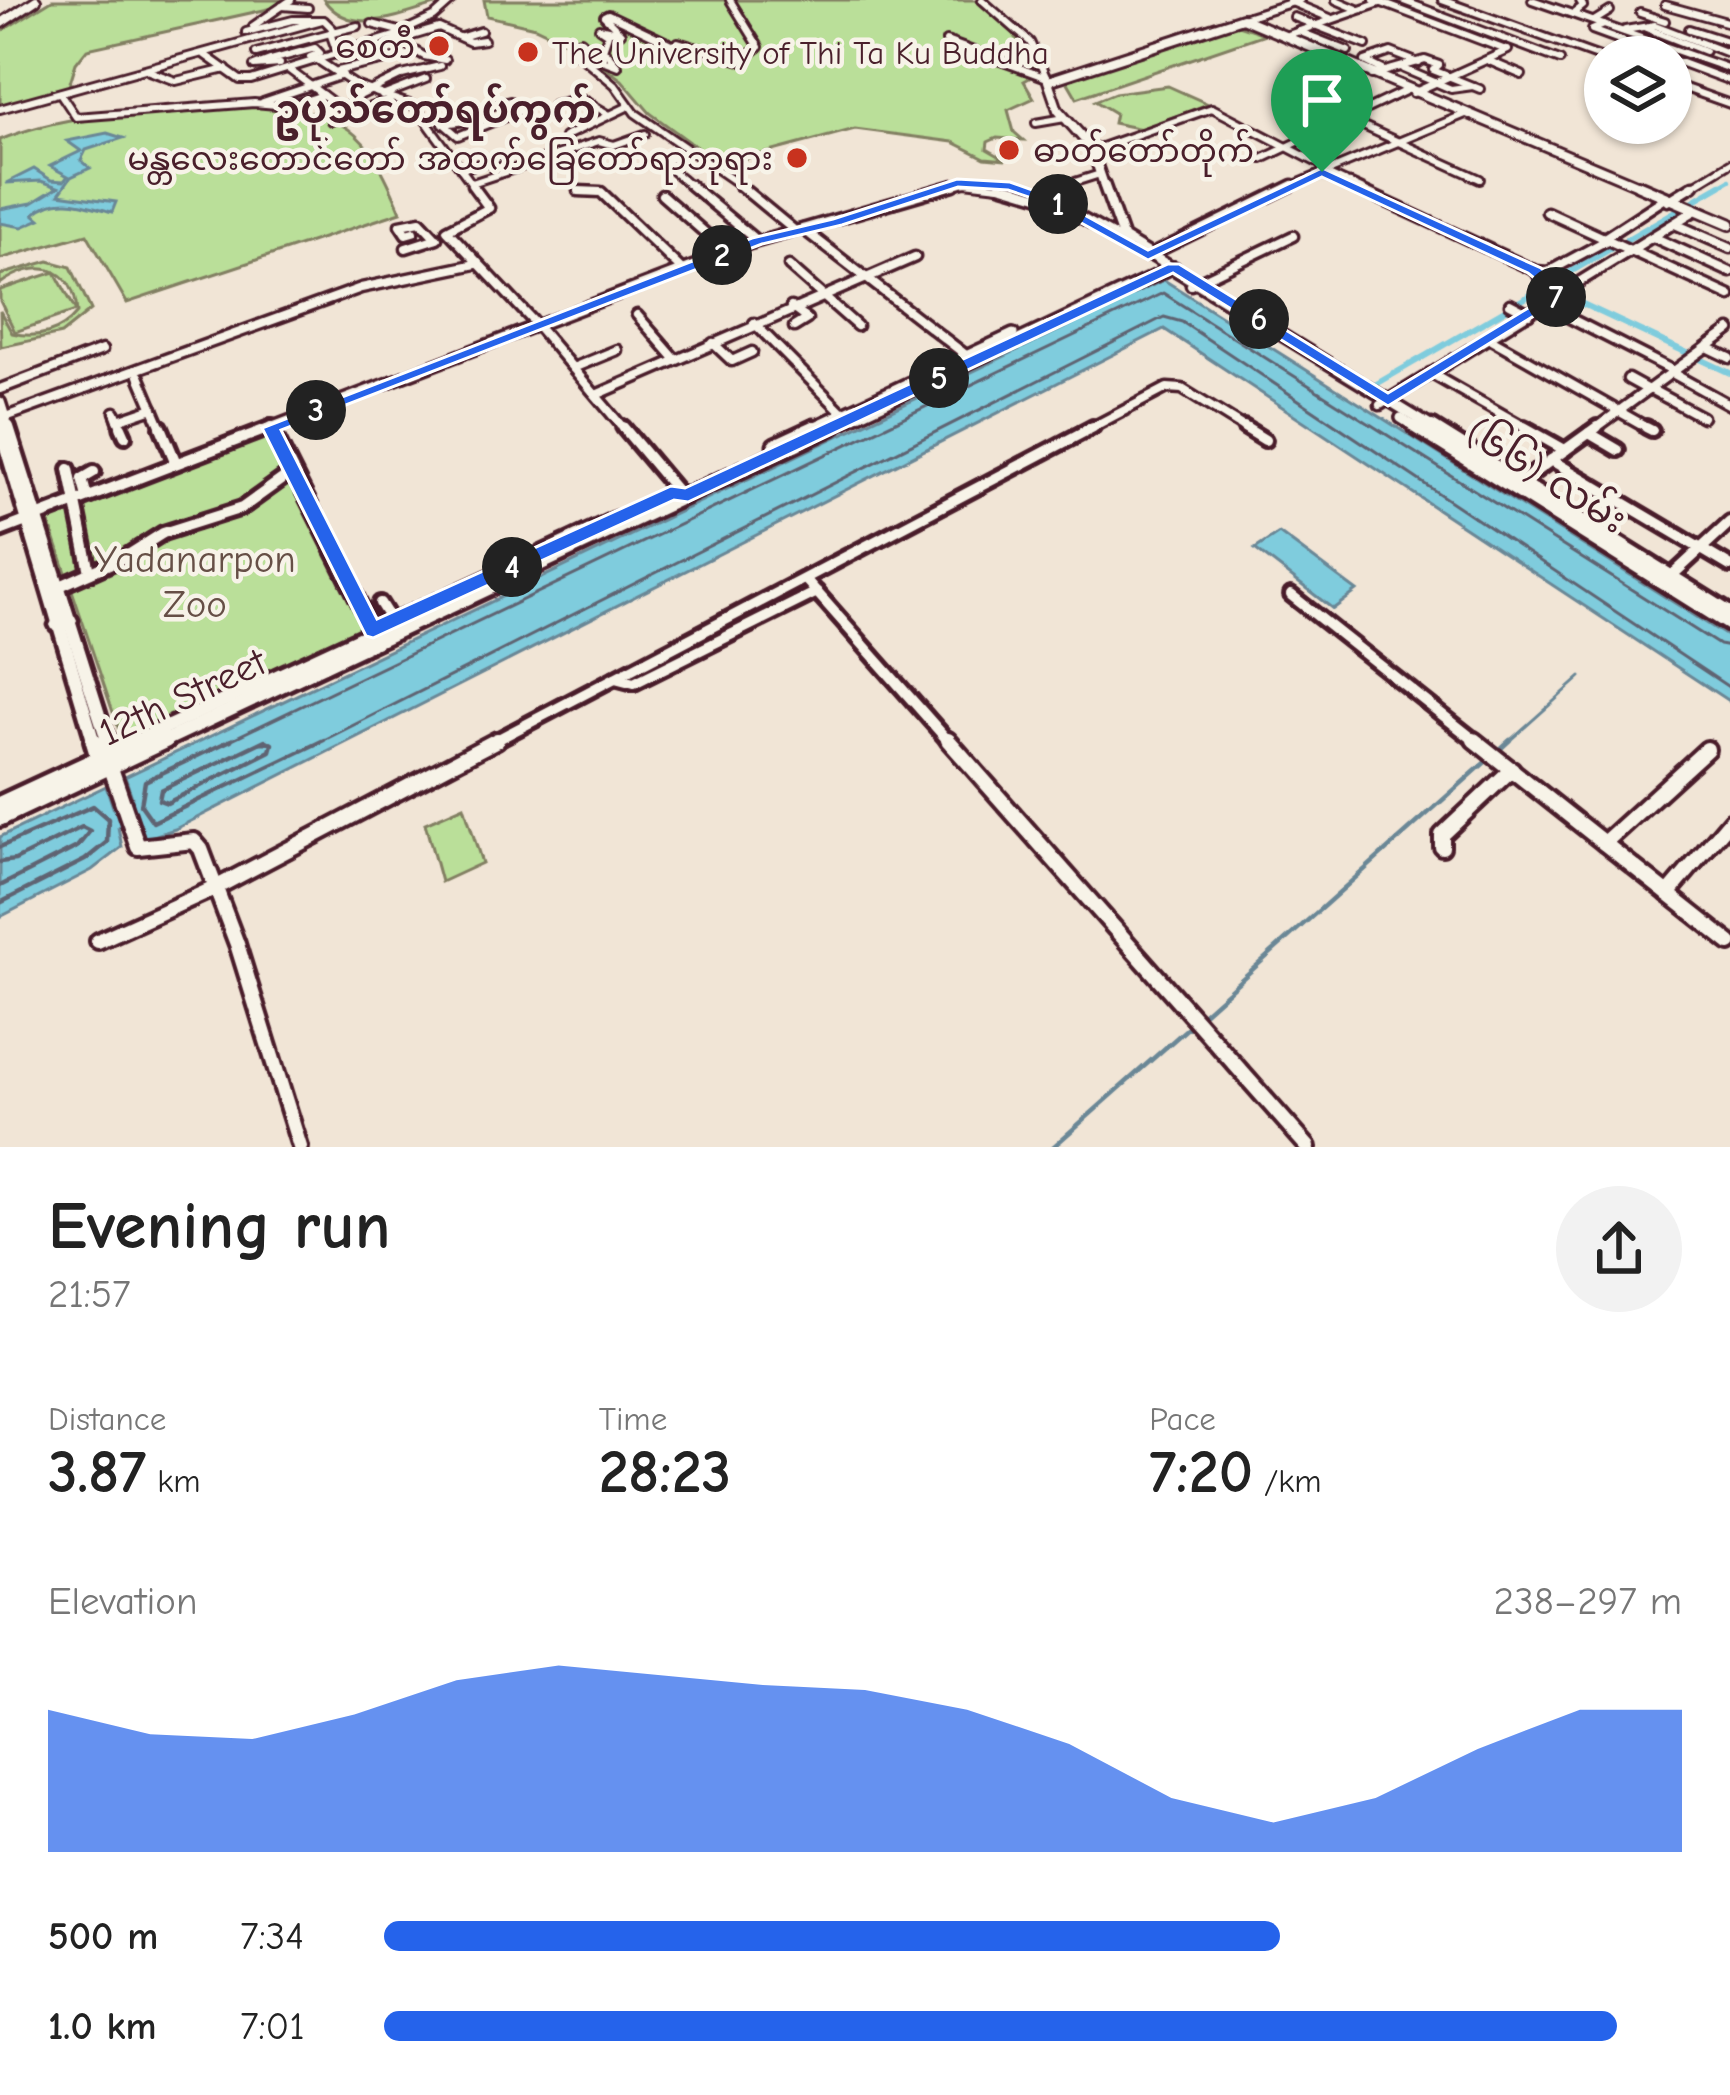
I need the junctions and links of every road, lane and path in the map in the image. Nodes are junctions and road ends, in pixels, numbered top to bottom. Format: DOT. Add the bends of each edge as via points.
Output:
graph roads {
  1 [pos="33,0"];
  2 [pos="291,0"];
  3 [pos="453,0"];
  4 [pos="730,0"];
  5 [pos="982,0"];
  6 [pos="1336,0"];
  7 [pos="1401,0"];
  8 [pos="1442,0"];
  9 [pos="1517,0"];
  10 [pos="1532,0"];
  11 [pos="1674,0"];
  12 [pos="1294,1"];
  13 [pos="1381,1"];
  14 [pos="1580,1"];
  15 [pos="1546,2"];
  16 [pos="282,6"];
  17 [pos="308,8"];
  18 [pos="1357,9"];
  19 [pos="1610,11"];
  20 [pos="1664,12"];
  21 [pos="1640,13"];
  22 [pos="1573,14"];
  23 [pos="1294,16"];
  24 [pos="247,18"];
  25 [pos="1330,18"];
  26 [pos="1240,19"];
  27 [pos="322,20"];
  28 [pos="1594,21"];
  29 [pos="1656,21"];
  30 [pos="0,22"];
  31 [pos="258,22"];
  32 [pos="1730,23"];
  33 [pos="372,24"];
  34 [pos="1314,25"];
  35 [pos="1604,25"];
  36 [pos="358,26"];
  37 [pos="1643,27"];
  38 [pos="1622,30"];
  39 [pos="1269,31"];
  40 [pos="1298,31"];
  41 [pos="245,32"];
  42 [pos="331,32"];
  43 [pos="399,34"];
  44 [pos="1537,34"];
  45 [pos="483,36"];
  46 [pos="1285,36"];
  47 [pos="1608,36"];
  48 [pos="1696,37"];
  49 [pos="946,41"];
  50 [pos="1730,42"];
  51 [pos="239,43"];
  52 [pos="1518,44"];
  53 [pos="1366,45"];
  54 [pos="1708,48"];
  55 [pos="1506,50"];
  56 [pos="1348,51"];
  57 [pos="1584,51"];
  58 [pos="256,53"];
  59 [pos="412,54"];
  60 [pos="952,54"];
  61 [pos="1730,54"];
  62 [pos="338,55"];
  63 [pos="193,56"];
  64 [pos="1333,58"];
  65 [pos="270,60"];
  66 [pos="1486,60"];
  67 [pos="1559,60"];
  68 [pos="319,61"];
  69 [pos="1419,63"];
  70 [pos="287,66"];
  71 [pos="1692,67"];
  72 [pos="1726,68"];
  73 [pos="226,69"];
  74 [pos="1404,69"];
  75 [pos="149,71"];
  76 [pos="1460,71"];
  77 [pos="340,73"];
  78 [pos="1377,73"];
  79 [pos="1709,73"];
  80 [pos="1522,75"];
  81 [pos="1449,76"];
  82 [pos="426,79"];
  83 [pos="1048,81"];
  84 [pos="1730,81"];
  85 [pos="1433,83"];
  86 [pos="1476,84"];
  87 [pos="312,86"];
  88 [pos="1692,90"];
  89 [pos="1412,91"];
  90 [pos="371,92"];
  91 [pos="60,94"];
  92 [pos="323,95"];
  93 [pos="388,98"];
  94 [pos="351,100"];
  95 [pos="260,103"];
  96 [pos="554,104"];
  97 [pos="1730,104"];
  98 [pos="629,106"];
  99 [pos="486,107"];
  100 [pos="0,109"];
  101 [pos="520,109"];
  102 [pos="502,114"];
  103 [pos="608,114"];
  104 [pos="1467,114"];
  105 [pos="350,115"];
  106 [pos="1065,118"];
  107 [pos="474,119"];
  108 [pos="1348,119"];
  109 [pos="331,121"];
  110 [pos="1036,123"];
  111 [pos="444,124"];
  112 [pos="428,126"];
  113 [pos="584,133"];
  114 [pos="640,134"];
  115 [pos="563,137"];
  116 [pos="601,143"];
  117 [pos="1402,143"];
  118 [pos="1289,146"];
  119 [pos="688,150"];
  120 [pos="1093,150"];
  121 [pos="620,158"];
  122 [pos="496,159"];
  123 [pos="1262,159"];
  124 [pos="1730,163"];
  125 [pos="460,169"];
  126 [pos="1326,171"];
  127 [pos="1100,174"];
  128 [pos="1480,179"];
  129 [pos="472,183"];
  130 [pos="578,191"];
  131 [pos="1059,191"];
  132 [pos="1035,195"];
  133 [pos="662,196"];
  134 [pos="1670,201"];
  135 [pos="1055,202"];
  136 [pos="1692,210"];
  137 [pos="1547,212"];
  138 [pos="1675,224"];
  139 [pos="1730,225"];
  140 [pos="799,230"];
  141 [pos="412,232"];
  142 [pos="450,233"];
  143 [pos="1293,236"];
  144 [pos="1653,237"];
  145 [pos="436,238"];
  146 [pos="1609,240"];
  147 [pos="757,241"];
  148 [pos="1128,244"];
  149 [pos="406,248"];
  150 [pos="1730,248"];
  151 [pos="1630,251"];
  152 [pos="728,253"];
  153 [pos="915,257"];
  154 [pos="1160,263"];
  155 [pos="476,264"];
  156 [pos="789,266"];
  157 [pos="682,270"];
  158 [pos="1536,271"];
  159 [pos="1730,272"];
  160 [pos="863,275"];
  161 [pos="1195,283"];
  162 [pos="1560,293"];
  163 [pos="821,294"];
  164 [pos="1730,296"];
  165 [pos="1544,305"];
  166 [pos="791,307"];
  167 [pos="637,315"];
  168 [pos="754,323"];
  169 [pos="536,325"];
  170 [pos="857,326"];
  171 [pos="794,327"];
  172 [pos="1729,332"];
  173 [pos="1489,338"];
  174 [pos="1717,340"];
  175 [pos="712,343"];
  176 [pos="1730,346"];
  177 [pos="102,350"];
  178 [pos="617,350"];
  179 [pos="752,352"];
  180 [pos="1698,353"];
  181 [pos="970,358"];
  182 [pos="1730,358"];
  183 [pos="676,360"];
  184 [pos="573,368"];
  185 [pos="1673,372"];
  186 [pos="1430,373"];
  187 [pos="139,376"];
  188 [pos="1628,379"];
  189 [pos="0,389"];
  190 [pos="1649,390"];
  191 [pos="1730,391"];
  192 [pos="596,395"];
  193 [pos="0,402"];
  194 [pos="1725,402"];
  195 [pos="1384,403"];
  196 [pos="153,408"];
  197 [pos="1621,410"];
  198 [pos="843,413"];
  199 [pos="1702,416"];
  200 [pos="3,425"];
  201 [pos="271,428"];
  202 [pos="1652,430"];
  203 [pos="1588,433"];
  204 [pos="125,436"];
  205 [pos="1265,440"];
  206 [pos="1565,450"];
  207 [pos="1618,450"];
  208 [pos="1551,460"];
  209 [pos="176,463"];
  210 [pos="69,469"];
  211 [pos="94,472"];
  212 [pos="292,472"];
  213 [pos="1516,485"];
  214 [pos="680,494"];
  215 [pos="82,499"];
  216 [pos="32,518"];
  217 [pos="1730,522"];
  218 [pos="0,531"];
  219 [pos="1701,547"];
  220 [pos="526,565"];
  221 [pos="1730,566"];
  222 [pos="90,572"];
  223 [pos="806,580"];
  224 [pos="1667,580"];
  225 [pos="54,588"];
  226 [pos="817,592"];
  227 [pos="1291,595"];
  228 [pos="380,603"];
  229 [pos="1730,613"];
  230 [pos="392,622"];
  231 [pos="1730,625"];
  232 [pos="373,630"];
  233 [pos="696,644"];
  234 [pos="1707,748"];
  235 [pos="109,766"];
  236 [pos="1511,769"];
  237 [pos="0,804"];
  238 [pos="0,818"];
  239 [pos="1730,821"];
  240 [pos="1604,843"];
  241 [pos="1442,847"];
  242 [pos="217,887"];
  243 [pos="1668,894"];
  244 [pos="98,941"];
  245 [pos="1730,943"];
  246 [pos="300,1147"];
  247 [pos="1308,1147"];
  1 -- 30 [label="main road"];
  2 -- 16 [label="street"];
  3 -- 43 [label="street"];
  4 -- 98 [label="street" via="759,50 736,62 678,41 688,52 608,14 621,33 599,28 608,34 603,49 620,65 572,42"];
  5 -- 83 [label="street" via="1030,42"];
  6 -- 18 [label="street"];
  7 -- 52 [label="street"];
  8 -- 44 [label="street"];
  9 -- 15 [label="street"];
  10 -- 15 [label="street"];
  11 -- 20 [label="street"];
  12 -- 25 [label="street"];
  12 -- 26 [label="street"];
  13 -- 18 [label="street"];
  13 -- 55 [label="street"];
  14 -- 22 [label="street"];
  15 -- 22 [label="street"];
  16 -- 17 [label="street"];
  16 -- 31 [label="street"];
  18 -- 25 [label="street"];
  19 -- 28 [label="street"];
  20 -- 29 [label="street"];
  20 -- 32 [label="street"];
  20 -- 48 [label="street"];
  21 -- 29 [label="street"];
  22 -- 28 [label="street"];
  23 -- 34 [label="street"];
  24 -- 31 [label="street"];
  25 -- 34 [label="street"];
  26 -- 39 [label="main road"];
  26 -- 83 [label="main road"];
  27 -- 41 [label="street"];
  27 -- 42 [label="street"];
  27 -- 51 [label="street"];
  28 -- 35 [label="street"];
  29 -- 37 [label="street"];
  29 -- 48 [label="street"];
  31 -- 41 [label="street"];
  33 -- 43 [label="street"];
  34 -- 40 [label="street"];
  34 -- 53 [label="street"];
  35 -- 38 [label="street"];
  35 -- 47 [label="street" via="1592,30"];
  36 -- 42 [label="street"];
  37 -- 38 [label="street"];
  37 -- 54 [label="street"];
  38 -- 72 [label="street"];
  39 -- 46 [label="main road"];
  39 -- 64 [label="main road"];
  40 -- 46 [label="street"];
  40 -- 56 [label="street"];
  41 -- 51 [label="street"];
  42 -- 58 [label="street"];
  42 -- 62 [label="street"];
  43 -- 45 [label="street" via="439,28 470,42"];
  43 -- 62 [label="street"];
  43 -- 90 [label="street" via="442,63"];
  44 -- 52 [label="street"];
  44 -- 57 [label="street"];
  46 -- 64 [label="main road"];
  48 -- 50 [label="street"];
  48 -- 54 [label="street"];
  49 -- 83 [label="street"];
  51 -- 58 [label="street"];
  51 -- 63 [label="street"];
  52 -- 55 [label="street"];
  52 -- 67 [label="street"];
  54 -- 61 [label="street"];
  55 -- 66 [label="street"];
  58 -- 65 [label="street"];
  59 -- 77 [label="street"];
  60 -- 83 [label="street"];
  62 -- 68 [label="street"];
  63 -- 73 [label="street" via="212,56"];
  63 -- 91 [label="street"];
  64 -- 78 [label="main road"];
  65 -- 70 [label="street"];
  65 -- 70 [label="street" via="254,66"];
  65 -- 70 [label="street" via="320,53"];
  66 -- 76 [label="street"];
  66 -- 80 [label="street"];
  68 -- 70 [label="street"];
  68 -- 77 [label="street"];
  69 -- 74 [label="street"];
  69 -- 78 [label="street" via="1390,52 1365,61"];
  69 -- 81 [label="street" via="1438,64 1432,69"];
  70 -- 73 [label="street" via="244,81"];
  70 -- 87 [label="street"];
  71 -- 79 [label="street"];
  72 -- 79 [label="street"];
  73 -- 75 [label="street" via="172,83"];
  74 -- 78 [label="street"];
  74 -- 85 [label="street"];
  76 -- 81 [label="street"];
  76 -- 86 [label="street"];
  77 -- 87 [label="street"];
  77 -- 90 [label="street"];
  78 -- 89 [label="main road"];
  79 -- 84 [label="street"];
  81 -- 85 [label="street"];
  81 -- 86 [label="street"];
  82 -- 93 [label="street"];
  83 -- 106 [label="main road"];
  85 -- 86 [label="street" via="1459,91"];
  85 -- 89 [label="street"];
  87 -- 92 [label="street"];
  87 -- 95 [label="street"];
  88 -- 97 [label="street"];
  89 -- 104 [label="main road"];
  89 -- 108 [label="street"];
  90 -- 93 [label="street"];
  90 -- 94 [label="street"];
  91 -- 95 [label="street" via="74,117"];
  91 -- 100 [label="street"];
  92 -- 95 [label="street" via="288,106"];
  92 -- 105 [label="street"];
  93 -- 105 [label="street"];
  93 -- 112 [label="street" via="415,106"];
  96 -- 103 [label="street" via="581,98"];
  98 -- 103 [label="street"];
  98 -- 119 [label="street"];
  99 -- 101 [label="street" via="510,101"];
  101 -- 102 [label="street"];
  101 -- 111 [label="street" via="458,136"];
  103 -- 115 [label="street"];
  104 -- 117 [label="street, 12th Street"];
  104 -- 134 [label="main road"];
  105 -- 109 [label="street"];
  106 -- 110 [label="street"];
  106 -- 120 [label="main road"];
  107 -- 111 [label="street"];
  108 -- 117 [label="street"];
  108 -- 118 [label="street"];
  111 -- 112 [label="street"];
  112 -- 125 [label="street"];
  113 -- 116 [label="street"];
  114 -- 116 [label="street"];
  116 -- 121 [label="street"];
  116 -- 129 [label="street"];
  117 -- 126 [label="street, 12th Street"];
  117 -- 128 [label="street"];
  118 -- 120 [label="street" via="1212,108"];
  118 -- 123 [label="street"];
  118 -- 126 [label="street"];
  119 -- 140 [label="street"];
  119 -- 147 [label="street" via="663,164"];
  120 -- 127 [label="main road"];
  122 -- 125 [label="street"];
  124 -- 134 [label="street"];
  125 -- 129 [label="street"];
  126 -- 154 [label="street, 12th Street"];
  126 -- 158 [label="street"];
  127 -- 131 [label="street"];
  127 -- 148 [label="main road"];
  129 -- 142 [label="street" via="488,211 445,227"];
  130 -- 157 [label="street" via="603,194"];
  131 -- 132 [label="street"];
  131 -- 135 [label="street"];
  132 -- 135 [label="street"];
  132 -- 140 [label="street" via="961,182"];
  133 -- 152 [label="street"];
  134 -- 136 [label="main road"];
  134 -- 146 [label="street"];
  135 -- 148 [label="street"];
  136 -- 138 [label="street"];
  136 -- 139 [label="main road"];
  137 -- 146 [label="street"];
  138 -- 144 [label="street"];
  138 -- 150 [label="street"];
  140 -- 147 [label="street"];
  140 -- 160 [label="street"];
  141 -- 145 [label="street" via="400,226 420,220"];
  142 -- 145 [label="street"];
  142 -- 155 [label="street"];
  143 -- 161 [label="street"];
  144 -- 151 [label="street"];
  144 -- 159 [label="street"];
  145 -- 149 [label="street"];
  146 -- 151 [label="street"];
  146 -- 158 [label="street"];
  147 -- 152 [label="street"];
  148 -- 154 [label="main road, (၆၆) လမ်း"];
  151 -- 162 [label="street"];
  151 -- 164 [label="street"];
  152 -- 157 [label="street"];
  153 -- 160 [label="street"];
  154 -- 161 [label="main road, (၆၆) လမ်း"];
  154 -- 181 [label="main road, 12th Street"];
  155 -- 169 [label="street"];
  155 -- 200 [label="street" via="361,288"];
  156 -- 163 [label="street"];
  157 -- 169 [label="street"];
  158 -- 162 [label="street"];
  160 -- 163 [label="street"];
  160 -- 181 [label="street"];
  161 -- 195 [label="main road, (၆၆) လမ်း"];
  162 -- 165 [label="street"];
  163 -- 166 [label="street"];
  163 -- 170 [label="street"];
  165 -- 173 [label="street" via="1518,308"];
  165 -- 185 [label="street"];
  166 -- 168 [label="street"];
  166 -- 171 [label="street" via="807,320"];
  167 -- 183 [label="street"];
  168 -- 175 [label="street"];
  168 -- 198 [label="street"];
  169 -- 184 [label="street"];
  169 -- 201 [label="street"];
  172 -- 174 [label="street"];
  173 -- 186 [label="street"];
  173 -- 197 [label="street"];
  174 -- 176 [label="street"];
  174 -- 180 [label="street"];
  175 -- 179 [label="street" via="733,361"];
  175 -- 183 [label="street"];
  177 -- 189 [label="street"];
  178 -- 184 [label="street"];
  180 -- 182 [label="street"];
  180 -- 185 [label="street"];
  181 -- 198 [label="main road, 12th Street"];
  181 -- 214 [label="main road, 12th Street"];
  183 -- 192 [label="street"];
  184 -- 192 [label="street"];
  185 -- 190 [label="street"];
  185 -- 194 [label="street"];
  186 -- 195 [label="street"];
  186 -- 206 [label="street"];
  187 -- 196 [label="street"];
  188 -- 190 [label="street"];
  190 -- 197 [label="street"];
  190 -- 199 [label="street"];
  191 -- 194 [label="street"];
  192 -- 214 [label="street"];
  193 -- 200 [label="main road"];
  195 -- 213 [label="main road, (၆၆) လမ်း"];
  196 -- 204 [label="street" via="117,416"];
  196 -- 209 [label="street"];
  197 -- 202 [label="street"];
  197 -- 203 [label="street"];
  198 -- 214 [label="main road, 12th Street"];
  200 -- 216 [label="main road"];
  201 -- 209 [label="street"];
  201 -- 212 [label="street"];
  203 -- 206 [label="street"];
  203 -- 207 [label="street"];
  205 -- 223 [label="street" via="1183,388 1167,388"];
  206 -- 208 [label="street"];
  208 -- 213 [label="street"];
  208 -- 219 [label="street"];
  209 -- 215 [label="street"];
  210 -- 215 [label="street"];
  211 -- 215 [label="street" via="82,479"];
  212 -- 222 [label="street" via="242,508 164,533"];
  212 -- 232 [label="street"];
  213 -- 224 [label="main road, (၆၆) လမ်း"];
  214 -- 220 [label="main road, 12th Street"];
  215 -- 216 [label="street"];
  215 -- 222 [label="street"];
  216 -- 218 [label="street"];
  216 -- 225 [label="main road"];
  217 -- 219 [label="street"];
  219 -- 221 [label="street"];
  219 -- 224 [label="street"];
  220 -- 230 [label="main road, 12th Street"];
  220 -- 235 [label="main road, 12th Street"];
  222 -- 225 [label="street"];
  223 -- 226 [label="street"];
  223 -- 233 [label="street"];
  224 -- 229 [label="main road, (၆၆) လမ်း"];
  224 -- 231 [label="main road, (၆၆) လမ်း"];
  225 -- 235 [label="main road"];
  226 -- 233 [label="street"];
  226 -- 247 [label="street"];
  227 -- 236 [label="street"];
  228 -- 230 [label="street"];
  230 -- 232 [label="main road, 12th Street"];
  232 -- 235 [label="main road, 12th Street"];
  233 -- 242 [label="street" via="615,677"];
  234 -- 240 [label="street"];
  235 -- 237 [label="main road, 12th Street"];
  235 -- 238 [label="main road, 12th Street"];
  235 -- 242 [label="street" via="136,845 196,843"];
  236 -- 240 [label="street"];
  236 -- 241 [label="street" via="1442,835"];
  239 -- 243 [label="street"];
  240 -- 243 [label="street"];
  242 -- 244 [label="street"];
  242 -- 246 [label="street"];
  243 -- 245 [label="street"];
}
